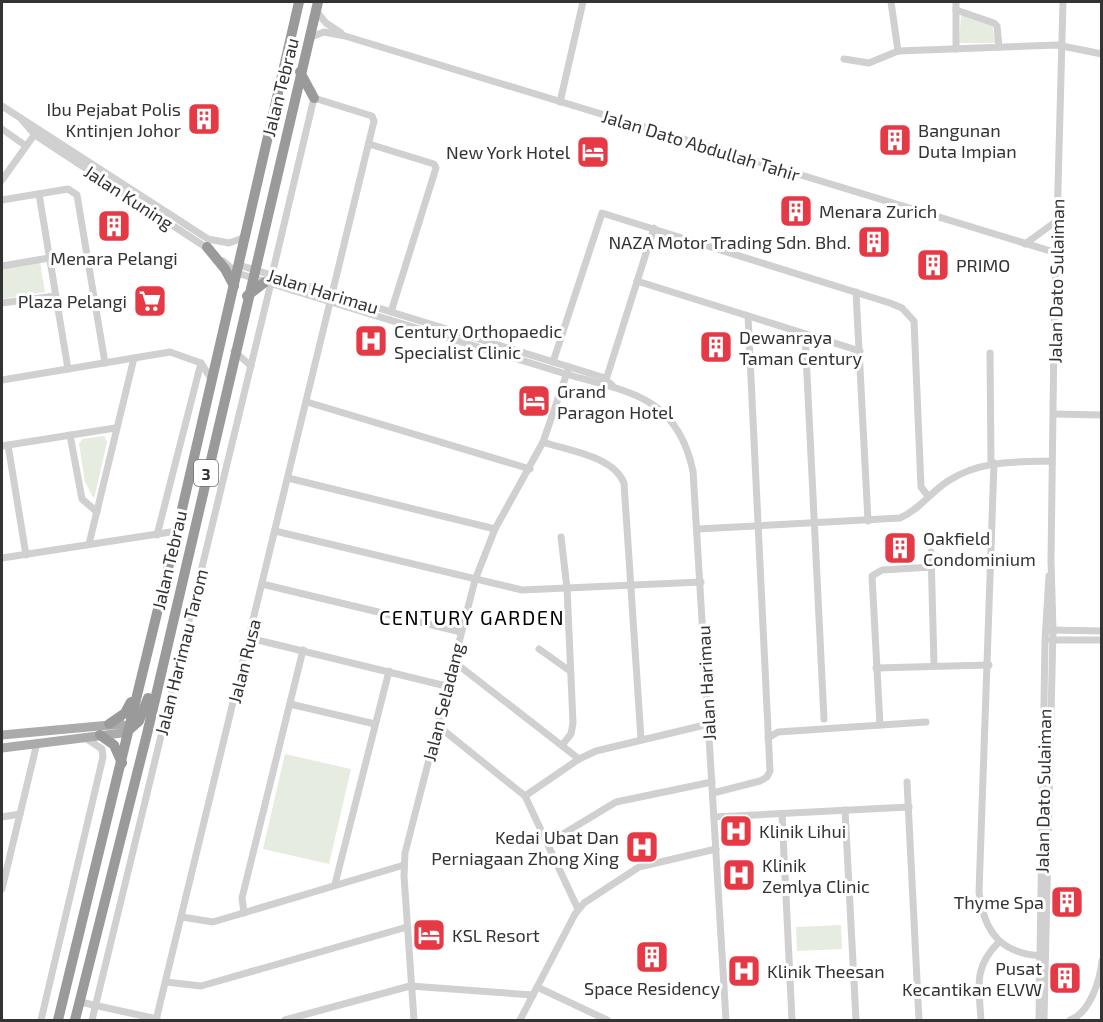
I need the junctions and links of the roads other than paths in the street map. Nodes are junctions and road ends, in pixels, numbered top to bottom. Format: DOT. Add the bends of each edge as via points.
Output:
graph roads {
  1 [pos="299,2"];
  2 [pos="318,2"];
  3 [pos="584,2"];
  4 [pos="891,2"];
  5 [pos="956,2"];
  6 [pos="1063,2"];
  7 [pos="956,10"];
  8 [pos="345,36"];
  9 [pos="309,39"];
  10 [pos="999,46"];
  11 [pos="1063,46"];
  12 [pos="956,49"];
  13 [pos="898,51"];
  14 [pos="1101,54"];
  15 [pos="844,59"];
  16 [pos="300,72"];
  17 [pos="314,99"];
  18 [pos="560,102"];
  19 [pos="2,106"];
  20 [pos="2,129"];
  21 [pos="37,132"];
  22 [pos="369,144"];
  23 [pos="26,146"];
  24 [pos="2,180"];
  25 [pos="39,194"];
  26 [pos="2,200"];
  27 [pos="1058,220"];
  28 [pos="654,228"];
  29 [pos="246,237"];
  30 [pos="1025,244"];
  31 [pos="207,248"];
  32 [pos="1057,253"];
  33 [pos="49,258"];
  34 [pos="2,266"];
  35 [pos="238,269"];
  36 [pos="252,274"];
  37 [pos="269,280"];
  38 [pos="637,281"];
  39 [pos="234,286"];
  40 [pos="856,292"];
  41 [pos="55,296"];
  42 [pos="247,297"];
  43 [pos="331,298"];
  44 [pos="2,303"];
  45 [pos="391,312"];
  46 [pos="748,316"];
  47 [pos="805,334"];
  48 [pos="234,351"];
  49 [pos="860,351"];
  50 [pos="990,353"];
  51 [pos="134,358"];
  52 [pos="553,362"];
  53 [pos="105,363"];
  54 [pos="201,363"];
  55 [pos="251,366"];
  56 [pos="68,369"];
  57 [pos="568,370"];
  58 [pos="2,380"];
  59 [pos="212,383"];
  60 [pos="607,383"];
  61 [pos="307,402"];
  62 [pos="1054,414"];
  63 [pos="1101,415"];
  64 [pos="115,428"];
  65 [pos="70,435"];
  66 [pos="543,442"];
  67 [pos="5,446"];
  68 [pos="1052,462"];
  69 [pos="992,463"];
  70 [pos="530,469"];
  71 [pos="288,478"];
  72 [pos="928,496"];
  73 [pos="97,512"];
  74 [pos="868,521"];
  75 [pos="814,524"];
  76 [pos="758,525"];
  77 [pos="495,529"];
  78 [pos="698,529"];
  79 [pos="177,531"];
  80 [pos="275,531"];
  81 [pos="157,534"];
  82 [pos="561,537"];
  83 [pos="89,544"];
  84 [pos="931,552"];
  85 [pos="26,555"];
  86 [pos="2,558"];
  87 [pos="931,567"];
  88 [pos="475,580"];
  89 [pos="700,582"];
  90 [pos="262,584"];
  91 [pos="632,585"];
  92 [pos="567,588"];
  93 [pos="1049,630"];
  94 [pos="1101,631"];
  95 [pos="461,632"];
  96 [pos="249,638"];
  97 [pos="1049,640"];
  98 [pos="1101,640"];
  99 [pos="165,650"];
  100 [pos="303,650"];
  101 [pos="539,650"];
  102 [pos="453,661"];
  103 [pos="934,665"];
  104 [pos="989,665"];
  105 [pos="876,668"];
  106 [pos="389,671"];
  107 [pos="570,671"];
  108 [pos="446,686"];
  109 [pos="138,688"];
  110 [pos="290,704"];
  111 [pos="824,719"];
  112 [pos="926,722"];
  113 [pos="108,724"];
  114 [pos="375,724"];
  115 [pos="437,724"];
  116 [pos="709,724"];
  117 [pos="768,724"];
  118 [pos="880,725"];
  119 [pos="130,729"];
  120 [pos="778,732"];
  121 [pos="2,735"];
  122 [pos="100,735"];
  123 [pos="84,737"];
  124 [pos="768,738"];
  125 [pos="641,739"];
  126 [pos="37,743"];
  127 [pos="563,744"];
  128 [pos="2,748"];
  129 [pos="579,759"];
  130 [pos="122,764"];
  131 [pos="712,782"];
  132 [pos="907,782"];
  133 [pos="713,793"];
  134 [pos="525,796"];
  135 [pos="909,807"];
  136 [pos="845,810"];
  137 [pos="20,814"];
  138 [pos="782,814"];
  139 [pos="2,817"];
  140 [pos="714,817"];
  141 [pos="123,820"];
  142 [pos="548,843"];
  143 [pos="716,849"];
  144 [pos="404,865"];
  145 [pos="335,884"];
  146 [pos="2,887"];
  147 [pos="578,909"];
  148 [pos="244,913"];
  149 [pos="182,917"];
  150 [pos="407,927"];
  151 [pos="114,930"];
  152 [pos="96,934"];
  153 [pos="999,942"];
  154 [pos="1043,956"];
  155 [pos="1101,961"];
  156 [pos="166,982"];
  157 [pos="410,986"];
  158 [pos="537,987"];
  159 [pos="533,995"];
  160 [pos="80,1002"];
  161 [pos="96,1005"];
  162 [pos="41,1020"];
  163 [pos="58,1020"];
  164 [pos="75,1020"];
  165 [pos="92,1020"];
  166 [pos="156,1020"];
  167 [pos="285,1020"];
  168 [pos="414,1020"];
  169 [pos="520,1020"];
  170 [pos="607,1020"];
  171 [pos="726,1020"];
  172 [pos="792,1020"];
  173 [pos="856,1020"];
  174 [pos="919,1020"];
  175 [pos="981,1020"];
  176 [pos="1039,1020"];
  177 [pos="1044,1020"];
  178 [pos="1070,1020"];
  1 -- 29 [label="highway, Jalan Tebrau / 3"];
  2 -- 8 [label="street, Jalan Dato Abdullah Tahir" via="316,10 320,17"];
  2 -- 9 [label="highway, Jalan Tebrau / 3"];
  3 -- 18 [label="street"];
  4 -- 13 [label="street"];
  5 -- 7 [label="street"];
  6 -- 11 [label="street, Jalan Dato Sulaiman"];
  7 -- 10 [label="street" via="994,23"];
  7 -- 12 [label="street"];
  8 -- 9 [label="street, Jalan Dato Abdullah Tahir" via="324,32"];
  8 -- 18 [label="street, Jalan Dato Abdullah Tahir"];
  9 -- 16 [label="highway, Jalan Tebrau / 3"];
  10 -- 11 [label="street"];
  10 -- 12 [label="street"];
  11 -- 14 [label="street"];
  11 -- 27 [label="street, Jalan Dato Sulaiman"];
  12 -- 13 [label="street"];
  13 -- 15 [label="street" via="869,63"];
  16 -- 17 [label="highway"];
  16 -- 36 [label="highway, Jalan Tebrau / 3"];
  17 -- 22 [label="street, Jalan Rusa" via="372,116"];
  17 -- 37 [label="street, Jalan Harimau Tarom"];
  18 -- 30 [label="street, Jalan Dato Abdullah Tahir"];
  19 -- 21 [label="street, Jalan Kuning"];
  20 -- 23 [label="street"];
  21 -- 23 [label="street"];
  21 -- 29 [label="street, Jalan Kuning" via="208,239 229,243"];
  21 -- 31 [label="street, Jalan Kuning"];
  22 -- 43 [label="street, Jalan Rusa"];
  22 -- 45 [label="street" via="434,164 436,168"];
  23 -- 24 [label="street"];
  25 -- 26 [label="street"];
  25 -- 33 [label="street"];
  25 -- 53 [label="street" via="68,189 77,195"];
  27 -- 30 [label="street"];
  27 -- 32 [label="street, Jalan Dato Sulaiman"];
  28 -- 38 [label="street"];
  28 -- 40 [label="street"];
  28 -- 52 [label="street" via="602,213"];
  29 -- 35 [label="highway, Jalan Tebrau / 3"];
  30 -- 32 [label="street, Jalan Dato Abdullah Tahir"];
  31 -- 35 [label="street, Jalan Kuning"];
  31 -- 39 [label="highway"];
  32 -- 62 [label="street, Jalan Dato Sulaiman"];
  33 -- 34 [label="street"];
  33 -- 41 [label="street"];
  35 -- 36 [label="street, Jalan Harimau"];
  35 -- 39 [label="highway, Jalan Tebrau / 3"];
  36 -- 37 [label="street, Jalan Harimau"];
  36 -- 42 [label="highway, Jalan Tebrau / 3"];
  37 -- 42 [label="highway"];
  37 -- 43 [label="street, Jalan Harimau"];
  37 -- 55 [label="street, Jalan Harimau Tarom"];
  38 -- 46 [label="street"];
  38 -- 60 [label="street"];
  39 -- 59 [label="highway, Jalan Tebrau / 3"];
  40 -- 49 [label="street"];
  40 -- 72 [label="street" via="902,308 914,321 921,487"];
  41 -- 44 [label="street"];
  41 -- 56 [label="street"];
  42 -- 48 [label="highway, Jalan Tebrau / 3"];
  43 -- 45 [label="street, Jalan Harimau"];
  43 -- 57 [label="street, Jalan Harimau"];
  43 -- 61 [label="street, Jalan Rusa"];
  45 -- 52 [label="street, Jalan Harimau"];
  46 -- 47 [label="street"];
  46 -- 76 [label="street"];
  47 -- 49 [label="street"];
  47 -- 75 [label="street"];
  48 -- 55 [label="street"];
  48 -- 99 [label="highway, Jalan Tebrau / 3"];
  49 -- 74 [label="street"];
  50 -- 69 [label="street"];
  51 -- 53 [label="street"];
  51 -- 54 [label="street" via="170,352"];
  51 -- 64 [label="street"];
  52 -- 57 [label="street, Jalan Harimau"];
  53 -- 56 [label="street"];
  54 -- 59 [label="street"];
  54 -- 81 [label="street"];
  55 -- 151 [label="street, Jalan Harimau Tarom"];
  56 -- 58 [label="street"];
  57 -- 60 [label="street, Jalan Harimau"];
  57 -- 66 [label="street, Jalan Seladang"];
  59 -- 79 [label="highway, Jalan Tebrau / 3"];
  60 -- 78 [label="street, Jalan Harimau" via="654,404 678,429 690,454"];
  61 -- 70 [label="street"];
  61 -- 71 [label="street, Jalan Rusa"];
  62 -- 63 [label="street"];
  62 -- 68 [label="street, Jalan Dato Sulaiman"];
  64 -- 65 [label="street"];
  64 -- 73 [label="street"];
  65 -- 67 [label="street"];
  65 -- 73 [label="street" via="82,499"];
  66 -- 70 [label="street, Jalan Seladang"];
  66 -- 91 [label="street" via="606,463 622,477 627,493"];
  67 -- 85 [label="street"];
  68 -- 69 [label="street"];
  68 -- 93 [label="street, Jalan Dato Sulaiman"];
  69 -- 72 [label="street" via="969,470"];
  69 -- 104 [label="street"];
  70 -- 77 [label="street, Jalan Seladang"];
  71 -- 77 [label="street"];
  71 -- 80 [label="street, Jalan Rusa"];
  72 -- 74 [label="street" via="900,518"];
  73 -- 83 [label="street"];
  74 -- 75 [label="street"];
  75 -- 76 [label="street"];
  75 -- 111 [label="street"];
  76 -- 78 [label="street"];
  76 -- 117 [label="street"];
  77 -- 88 [label="street, Jalan Seladang"];
  78 -- 89 [label="street, Jalan Harimau"];
  79 -- 81 [label="street"];
  79 -- 109 [label="highway, Jalan Tebrau / 3"];
  80 -- 88 [label="street"];
  80 -- 90 [label="street, Jalan Rusa"];
  81 -- 83 [label="street"];
  82 -- 92 [label="street"];
  83 -- 85 [label="street"];
  84 -- 87 [label="street"];
  85 -- 86 [label="street"];
  87 -- 103 [label="street"];
  87 -- 105 [label="street" via="882,570 872,576"];
  88 -- 92 [label="street" via="522,590"];
  88 -- 95 [label="street, Jalan Seladang"];
  89 -- 91 [label="street"];
  89 -- 116 [label="street, Jalan Harimau"];
  90 -- 95 [label="street"];
  90 -- 96 [label="street, Jalan Rusa"];
  91 -- 92 [label="street"];
  91 -- 125 [label="street"];
  92 -- 107 [label="street"];
  93 -- 94 [label="street"];
  93 -- 97 [label="street, Jalan Dato Sulaiman"];
  95 -- 102 [label="street, Jalan Seladang"];
  96 -- 100 [label="street"];
  96 -- 149 [label="street, Jalan Rusa"];
  97 -- 98 [label="street"];
  97 -- 154 [label="street, Jalan Dato Sulaiman"];
  99 -- 119 [label="highway" via="142,716"];
  99 -- 141 [label="highway, Jalan Tebrau / 3"];
  100 -- 106 [label="street"];
  100 -- 110 [label="street"];
  101 -- 107 [label="street"];
  102 -- 108 [label="street, Jalan Seladang"];
  102 -- 127 [label="street"];
  103 -- 104 [label="street"];
  103 -- 105 [label="street"];
  104 -- 153 [label="street" via="979,892 986,920"];
  105 -- 118 [label="street"];
  106 -- 108 [label="street"];
  106 -- 114 [label="street"];
  107 -- 127 [label="street" via="573,729"];
  108 -- 115 [label="street, Jalan Seladang"];
  109 -- 113 [label="highway" via="125,713"];
  109 -- 119 [label="highway, Jalan Tebrau / 3"];
  110 -- 114 [label="street"];
  110 -- 148 [label="street" via="242,898"];
  112 -- 118 [label="street"];
  113 -- 119 [label="main road"];
  113 -- 121 [label="main road"];
  114 -- 145 [label="street"];
  115 -- 134 [label="street"];
  115 -- 144 [label="street, Jalan Seladang"];
  116 -- 125 [label="street"];
  116 -- 131 [label="street, Jalan Harimau"];
  117 -- 120 [label="street"];
  117 -- 124 [label="street"];
  118 -- 120 [label="street"];
  119 -- 122 [label="main road"];
  119 -- 130 [label="highway, Jalan Tebrau / 3"];
  119 -- 141 [label="highway" via="136,746"];
  120 -- 124 [label="street"];
  122 -- 123 [label="main road"];
  122 -- 130 [label="highway" via="114,745"];
  123 -- 126 [label="main road"];
  123 -- 162 [label="street" via="98,744 103,757"];
  124 -- 133 [label="street" via="767,777"];
  125 -- 129 [label="street"];
  126 -- 128 [label="main road"];
  126 -- 137 [label="street"];
  127 -- 129 [label="street"];
  129 -- 134 [label="street"];
  130 -- 163 [label="highway, Jalan Tebrau / 3"];
  131 -- 133 [label="street, Jalan Harimau"];
  131 -- 142 [label="street" via="616,802"];
  132 -- 135 [label="street"];
  133 -- 140 [label="street, Jalan Harimau"];
  134 -- 142 [label="street"];
  135 -- 136 [label="street"];
  135 -- 174 [label="street"];
  136 -- 138 [label="street"];
  136 -- 173 [label="street"];
  137 -- 139 [label="street"];
  137 -- 146 [label="street"];
  138 -- 140 [label="street"];
  138 -- 172 [label="street"];
  140 -- 143 [label="street, Jalan Harimau"];
  141 -- 152 [label="highway, Jalan Tebrau / 3"];
  142 -- 147 [label="street"];
  143 -- 147 [label="street" via="639,867"];
  143 -- 171 [label="street, Jalan Harimau"];
  144 -- 145 [label="street"];
  144 -- 150 [label="street, Jalan Seladang"];
  145 -- 148 [label="street"];
  147 -- 158 [label="street"];
  148 -- 149 [label="street" via="213,922"];
  149 -- 156 [label="street, Jalan Rusa"];
  150 -- 156 [label="street" via="201,986"];
  150 -- 157 [label="street, Jalan Seladang"];
  151 -- 152 [label="street"];
  151 -- 161 [label="street, Jalan Harimau Tarom"];
  152 -- 160 [label="highway, Jalan Tebrau / 3"];
  153 -- 154 [label="street" via="1017,953"];
  153 -- 175 [label="street" via="984,957 980,969"];
  154 -- 176 [label="street, Jalan Dato Sulaiman"];
  154 -- 177 [label="street, Jalan Dato Sulaiman"];
  155 -- 178 [label="street" via="1087,1005"];
  156 -- 166 [label="street, Jalan Rusa"];
  157 -- 159 [label="street"];
  157 -- 167 [label="street"];
  157 -- 168 [label="street, Jalan Seladang"];
  158 -- 159 [label="street"];
  158 -- 170 [label="street"];
  159 -- 169 [label="street"];
  160 -- 161 [label="street"];
  160 -- 164 [label="highway, Jalan Tebrau / 3"];
  161 -- 165 [label="street, Jalan Harimau Tarom"];
  161 -- 166 [label="street"];
}
